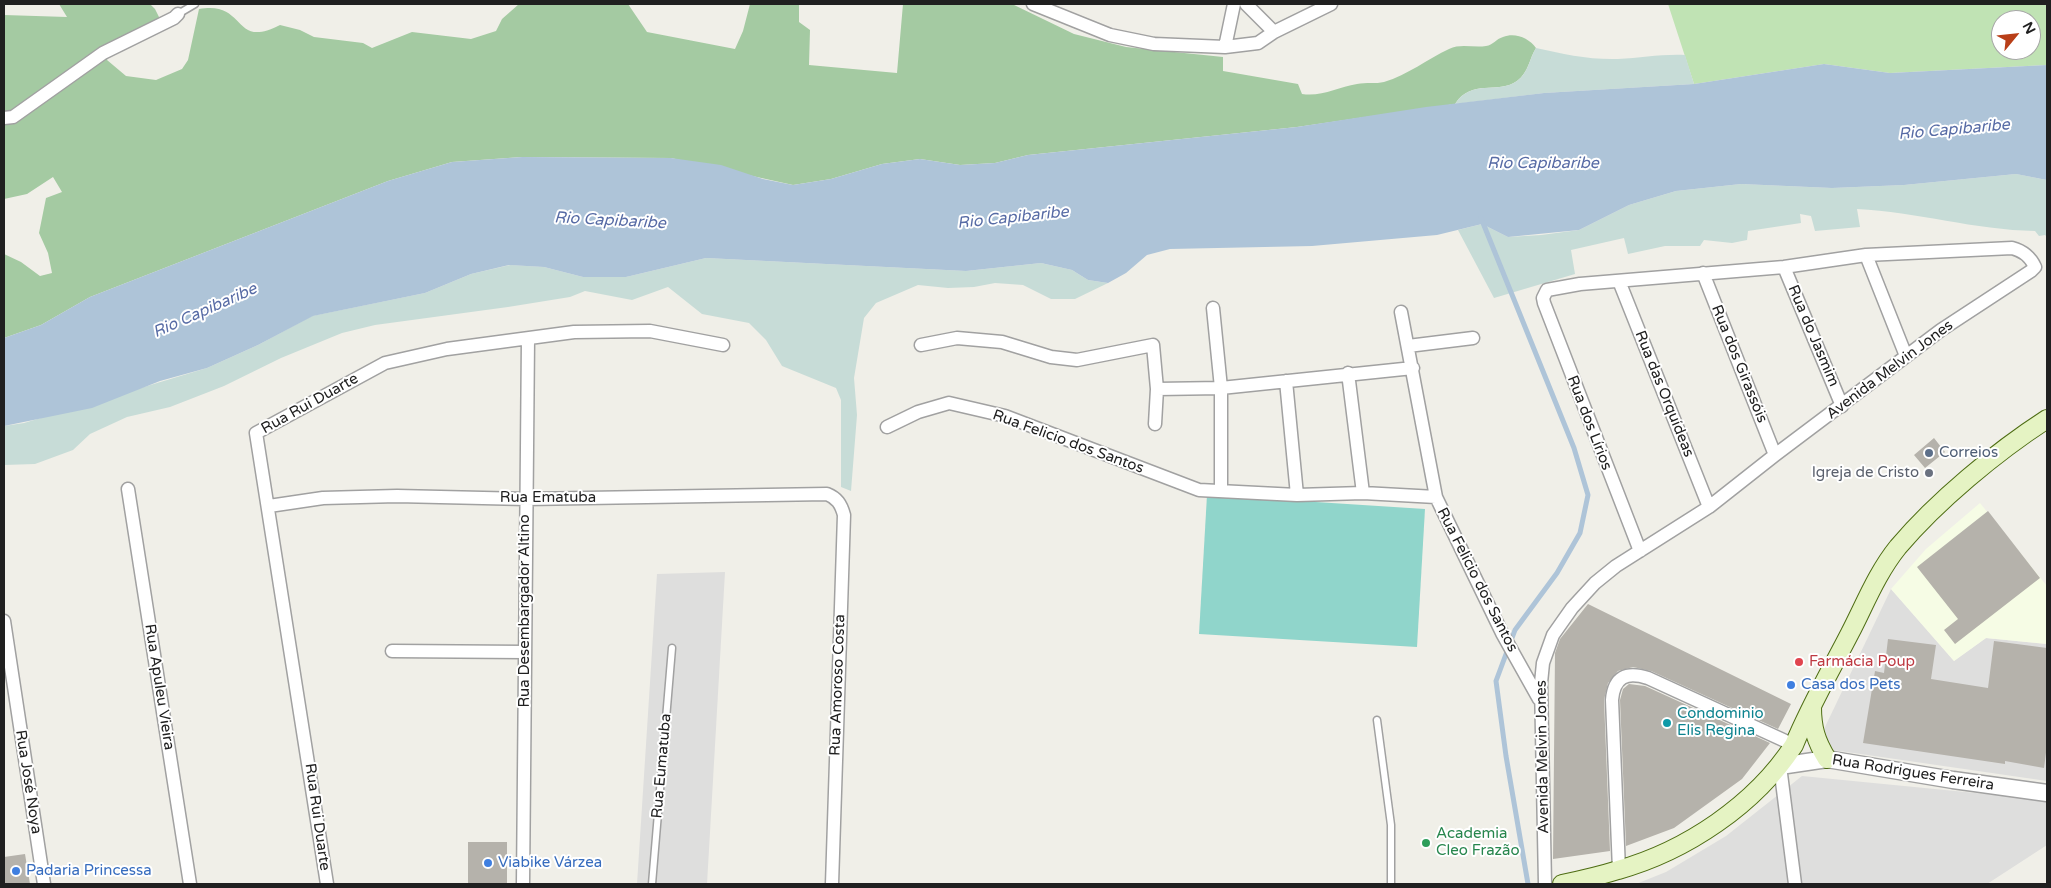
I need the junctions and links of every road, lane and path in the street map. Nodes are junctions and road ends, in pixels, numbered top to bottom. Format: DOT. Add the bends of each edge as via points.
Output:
graph roads {
  1 [pos="195,4"];
  2 [pos="1033,4"];
  3 [pos="1234,4"];
  4 [pos="1246,4"];
  5 [pos="1331,4"];
  6 [pos="178,14"];
  7 [pos="1274,32"];
  8 [pos="1225,47"];
  9 [pos="4,118"];
  10 [pos="1866,255"];
  11 [pos="1784,266"];
  12 [pos="1703,273"];
  13 [pos="1620,281"];
  14 [pos="1544,294"];
  15 [pos="1213,308"];
  16 [pos="1401,312"];
  17 [pos="1473,338"];
  18 [pos="528,339"];
  19 [pos="723,345"];
  20 [pos="921,345"];
  21 [pos="1408,346"];
  22 [pos="1906,356"];
  23 [pos="1413,368"];
  24 [pos="1348,373"];
  25 [pos="1286,381"];
  26 [pos="1221,388"];
  27 [pos="1157,389"];
  28 [pos="1842,406"];
  29 [pos="2047,419"];
  30 [pos="1155,424"];
  31 [pos="887,427"];
  32 [pos="1775,455"];
  33 [pos="128,489"];
  34 [pos="1221,491"];
  35 [pos="1363,493"];
  36 [pos="827,494"];
  37 [pos="1297,495"];
  38 [pos="1436,497"];
  39 [pos="526,500"];
  40 [pos="269,506"];
  41 [pos="1709,507"];
  42 [pos="1640,551"];
  43 [pos="4,621"];
  44 [pos="672,648"];
  45 [pos="392,651"];
  46 [pos="525,652"];
  47 [pos="1540,701"];
  48 [pos="1812,707"];
  49 [pos="1377,720"];
  50 [pos="1794,745"];
  51 [pos="1827,758"];
  52 [pos="1780,766"];
  53 [pos="2047,793"];
  54 [pos="1619,870"];
  55 [pos="44,884"];
  56 [pos="190,884"];
  57 [pos="327,884"];
  58 [pos="523,884"];
  59 [pos="652,884"];
  60 [pos="832,884"];
  61 [pos="1391,884"];
  62 [pos="1545,884"];
  63 [pos="1562,884"];
  64 [pos="1795,884"];
  1 -- 6 [label="lane"];
  2 -- 8 [label="street" via="1110,35 1154,44"];
  3 -- 8 [label="street"];
  4 -- 7 [label="street"];
  5 -- 7 [label="street"];
  6 -- 9 [label="street" via="104,53 13,117"];
  7 -- 8 [label="street" via="1258,43"];
  10 -- 11 [label="street, Avenida Melvin Jones"];
  10 -- 22 [label="street"];
  10 -- 22 [label="street, Avenida Melvin Jones" via="2012,248 2021,250 2034,265 2031,271"];
  11 -- 12 [label="street, Avenida Melvin Jones"];
  11 -- 28 [label="street, Rua do Jasmim"];
  12 -- 13 [label="street, Avenida Melvin Jones"];
  12 -- 32 [label="street, Rua dos Girassóis"];
  13 -- 14 [label="street, Avenida Melvin Jones" via="1552,288"];
  13 -- 41 [label="street, Rua das Orquídeas"];
  14 -- 42 [label="street, Rua dos Lírios" via="1544,303"];
  15 -- 26 [label="street"];
  16 -- 21 [label="street"];
  17 -- 21 [label="street"];
  18 -- 19 [label="street, Rua Rui Duarte" via="574,332 650,331"];
  18 -- 39 [label="street, Rua Desembargador Altino"];
  18 -- 40 [label="street, Rua Rui Duarte" via="447,349 385,363 256,433"];
  20 -- 27 [label="street" via="957,338 1002,342 1051,358 1077,360 1153,345"];
  21 -- 23 [label="street"];
  22 -- 28 [label="street, Avenida Melvin Jones"];
  23 -- 24 [label="street"];
  23 -- 38 [label="street"];
  24 -- 25 [label="street"];
  24 -- 35 [label="street"];
  25 -- 26 [label="street"];
  25 -- 37 [label="street"];
  26 -- 27 [label="street"];
  26 -- 34 [label="street"];
  27 -- 30 [label="street"];
  28 -- 32 [label="street, Avenida Melvin Jones"];
  29 -- 48 [label="main road" via="1971,477 1920,523 1897,549 1870,589"];
  31 -- 34 [label="street, Rua Felicio dos Santos" via="918,412 949,403 1005,416 1199,490"];
  32 -- 41 [label="street, Avenida Melvin Jones"];
  33 -- 56 [label="street, Rua Apuleu Vieira"];
  34 -- 37 [label="street, Rua Felicio dos Santos"];
  35 -- 37 [label="street, Rua Felicio dos Santos"];
  35 -- 38 [label="street, Rua Felicio dos Santos"];
  36 -- 39 [label="street, Rua Ematuba"];
  36 -- 60 [label="street, Rua Amoroso Costa" via="838,501 844,514"];
  38 -- 47 [label="street, Rua Felicio dos Santos" via="1502,633"];
  39 -- 40 [label="street, Rua Ematuba" via="397,496 323,498"];
  39 -- 46 [label="street, Rua Desembargador Altino"];
  40 -- 57 [label="street, Rua Rui Duarte"];
  41 -- 42 [label="street, Avenida Melvin Jones"];
  42 -- 47 [label="street, Avenida Melvin Jones" via="1594,583 1553,635 1543,663"];
  43 -- 55 [label="street, Rua José Noya"];
  44 -- 59 [label="lane, Rua Eumatuba"];
  45 -- 46 [label="street"];
  46 -- 58 [label="street, Rua Desembargador Altino"];
  47 -- 62 [label="street, Avenida Melvin Jones"];
  48 -- 50 [label="main road"];
  48 -- 51 [label="main road" via="1817,743"];
  49 -- 61 [label="lane" via="1391,825"];
  50 -- 52 [label="main road"];
  50 -- 54 [label="street" via="1648,678 1635,674 1618,681 1612,700"];
  51 -- 52 [label="street, Rua Rodrigues Ferreira"];
  51 -- 53 [label="street, Rua Rodrigues Ferreira"];
  52 -- 54 [label="main road" via="1700,835"];
  52 -- 64 [label="street"];
  54 -- 63 [label="main road"];
}
